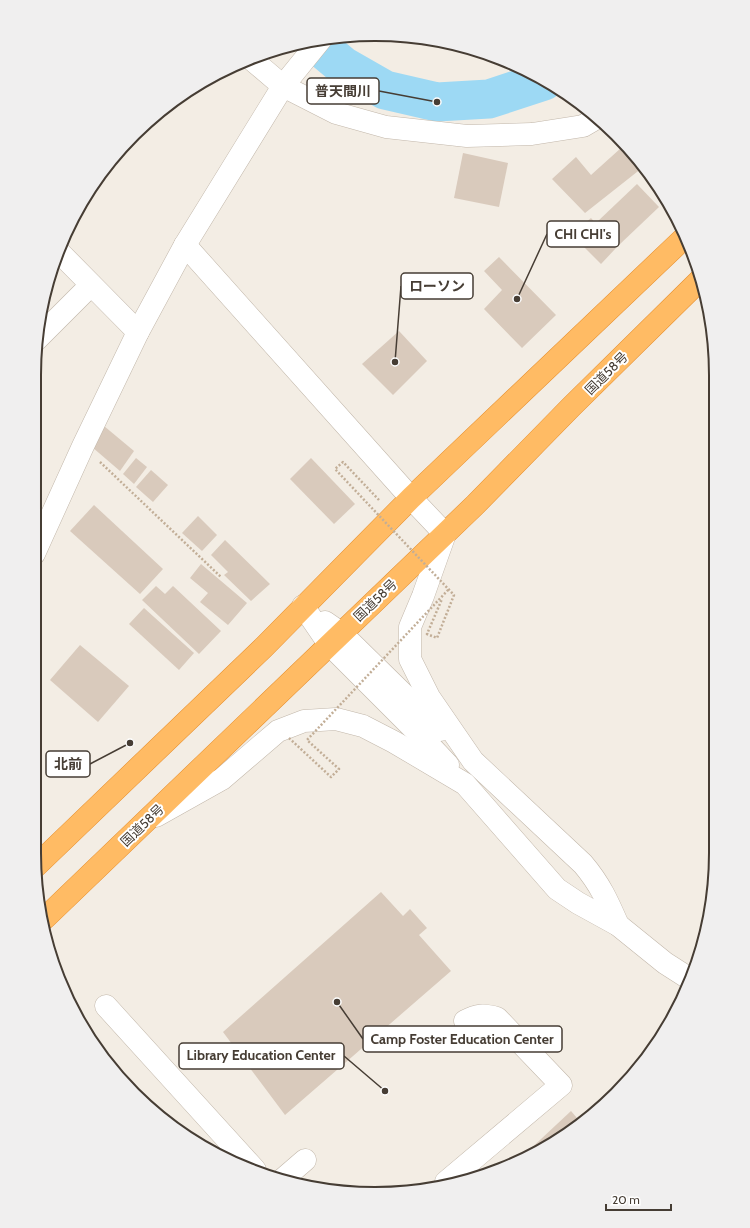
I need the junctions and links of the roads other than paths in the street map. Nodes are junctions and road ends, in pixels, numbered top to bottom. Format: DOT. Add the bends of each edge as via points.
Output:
graph roads {
  1 [pos="315,46"];
  2 [pos="258,62"];
  3 [pos="289,79"];
  4 [pos="592,121"];
  5 [pos="681,241"];
  6 [pos="185,245"];
  7 [pos="63,256"];
  8 [pos="696,284"];
  9 [pos="91,285"];
  10 [pos="44,332"];
  11 [pos="138,332"];
  12 [pos="411,498"];
  13 [pos="445,534"];
  14 [pos="41,539"];
  15 [pos="303,606"];
  16 [pos="335,638"];
  17 [pos="473,761"];
  18 [pos="465,784"];
  19 [pos="144,823"];
  20 [pos="41,861"];
  21 [pos="47,916"];
  22 [pos="618,925"];
  23 [pos="686,976"];
  24 [pos="106,1006"];
  25 [pos="464,1021"];
  26 [pos="305,1160"];
  27 [pos="248,1162"];
  28 [pos="287,1175"];
  29 [pos="450,1179"];
  1 -- 3 [label="street"];
  2 -- 3 [label="street"];
  3 -- 4 [label="street" via="336,113 386,126 467,136 532,134 583,126"];
  3 -- 6 [label="street"];
  5 -- 12 [label="highway"];
  6 -- 11 [label="street"];
  6 -- 12 [label="street"];
  7 -- 9 [label="street"];
  8 -- 13 [label="highway, 国道58号"];
  9 -- 10 [label="street"];
  9 -- 11 [label="street"];
  11 -- 14 [label="street"];
  12 -- 13 [label="street"];
  12 -- 15 [label="highway"];
  13 -- 16 [label="highway, 国道58号"];
  13 -- 17 [label="street" via="410,627 410,659 429,696"];
  15 -- 16 [label="street"];
  15 -- 20 [label="highway"];
  16 -- 17 [label="street"];
  16 -- 18 [label="street"];
  16 -- 19 [label="highway, 国道58号"];
  17 -- 22 [label="street" via="583,864 605,895"];
  18 -- 19 [label="street" via="363,726 336,720 304,721 278,731 222,779"];
  18 -- 22 [label="street" via="557,889"];
  19 -- 21 [label="highway, 国道58号"];
  22 -- 23 [label="street"];
  24 -- 27 [label="street"];
  25 -- 29 [label="street" via="476,1015 497,1018 561,1085"];
  26 -- 28 [label="street"];
}
